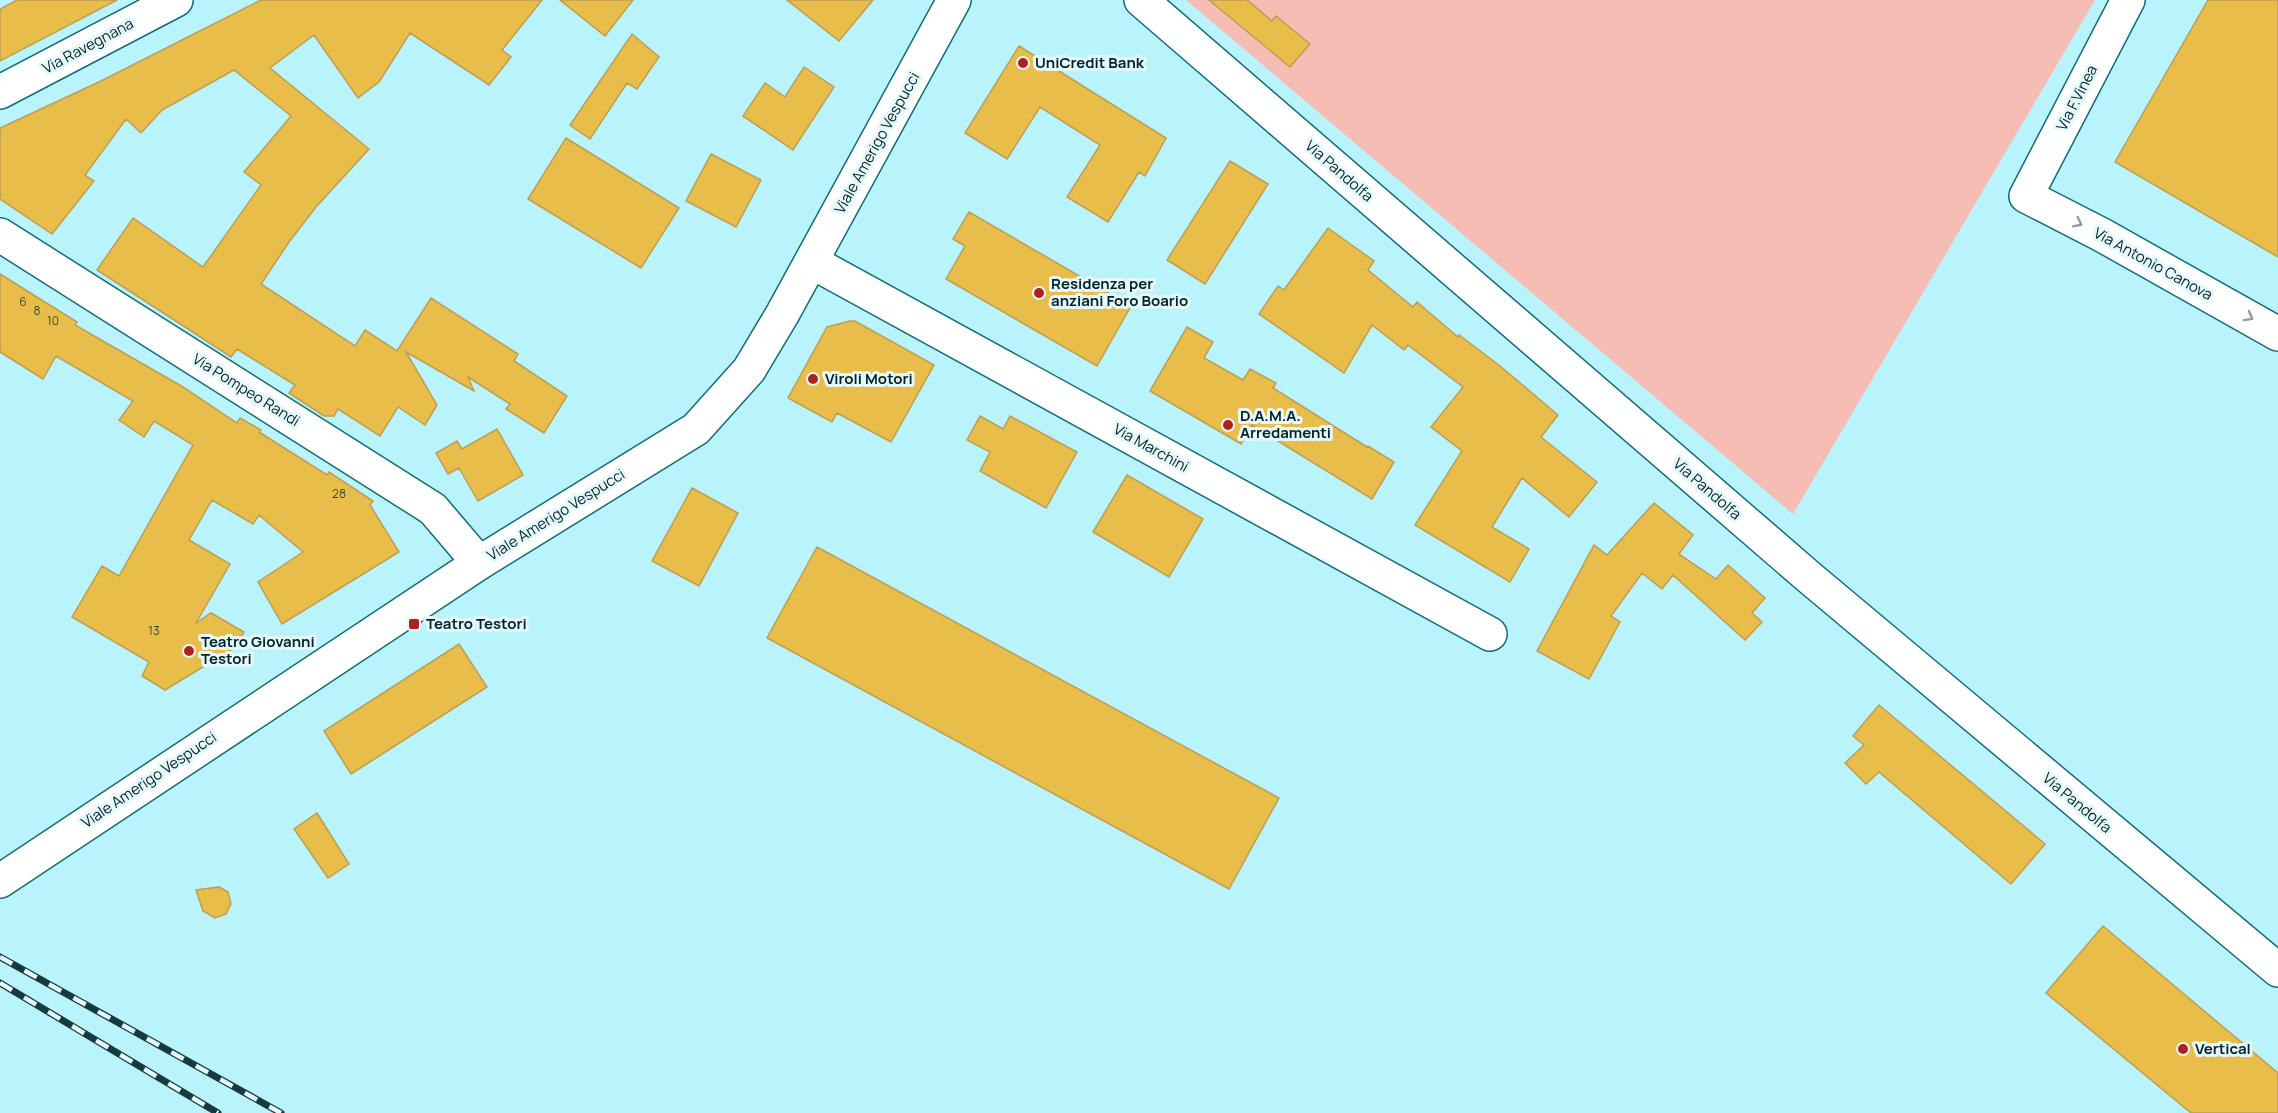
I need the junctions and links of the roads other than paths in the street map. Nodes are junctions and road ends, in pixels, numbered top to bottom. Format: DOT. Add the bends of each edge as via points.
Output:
graph roads {
  1 [pos="176,0"];
  2 [pos="954,0"];
  3 [pos="1141,0"];
  4 [pos="2128,0"];
  5 [pos="0,92"];
  6 [pos="2026,196"];
  7 [pos="0,234"];
  8 [pos="812,262"];
  9 [pos="2278,334"];
  10 [pos="479,563"];
  11 [pos="1490,634"];
  12 [pos="0,881"];
  13 [pos="2278,970"];
  1 -- 5 [label="street, Via Ravegnana"];
  2 -- 8 [label="street, Viale Amerigo Vespucci"];
  3 -- 13 [label="street, Via Pandolfa" via="1810,578"];
  4 -- 6 [label="street, Via F.Vinea"];
  6 -- 9 [label="street, Via Antonio Canova, one-way"];
  7 -- 10 [label="street, Via Pompeo Randi" via="433,509"];
  8 -- 10 [label="street, Viale Amerigo Vespucci" via="749,370 696,429"];
  8 -- 11 [label="street, Via Marchini"];
  10 -- 12 [label="street, Viale Amerigo Vespucci"];
}
